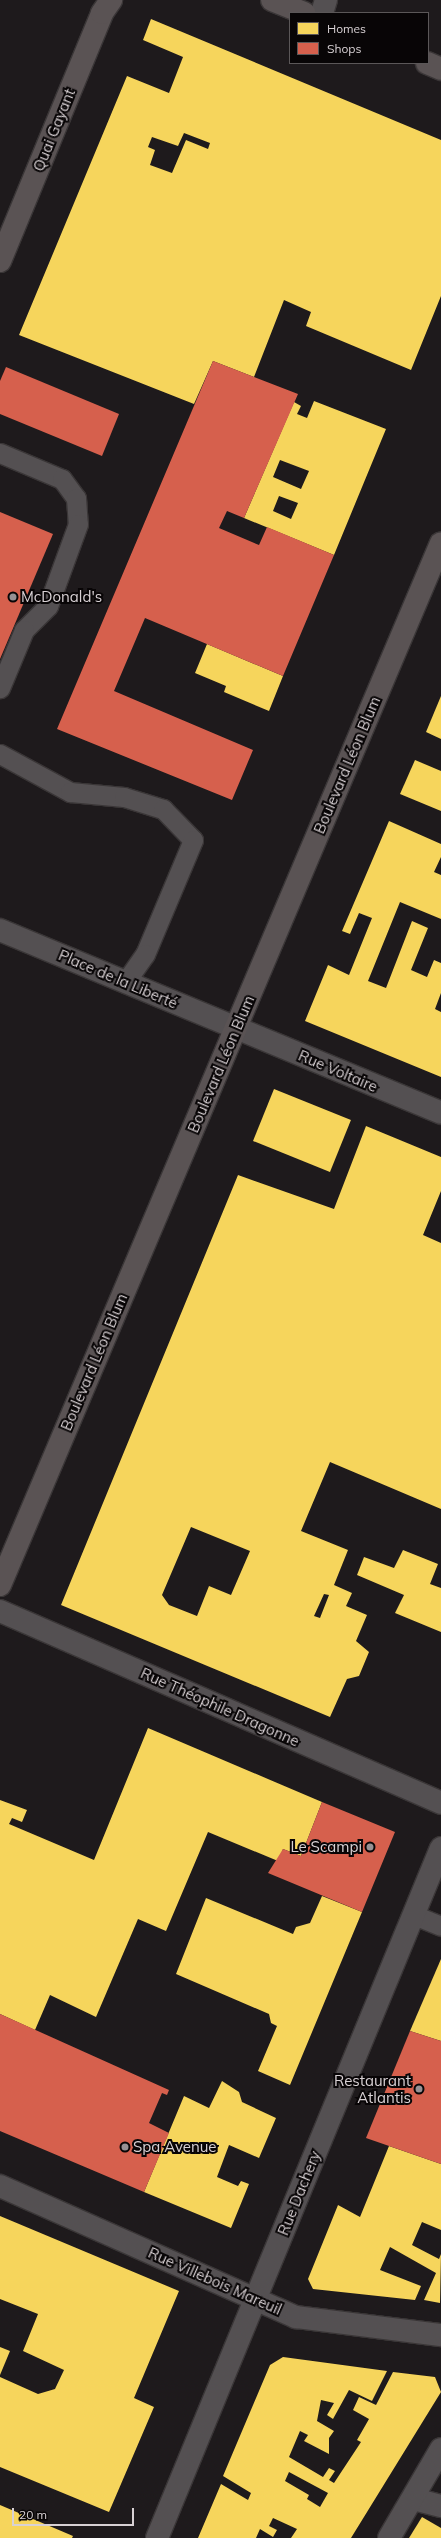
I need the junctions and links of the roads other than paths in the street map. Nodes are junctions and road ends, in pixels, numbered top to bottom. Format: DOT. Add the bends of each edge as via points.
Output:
graph roads {
  1 [pos="111,0"];
  2 [pos="272,0"];
  3 [pos="326,0"];
  4 [pos="302,12"];
  5 [pos="322,12"];
  6 [pos="429,64"];
  7 [pos="441,69"];
  8 [pos="0,261"];
  9 [pos="0,453"];
  10 [pos="441,543"];
  11 [pos="0,688"];
  12 [pos="0,754"];
  13 [pos="0,930"];
  14 [pos="125,982"];
  15 [pos="236,1028"];
  16 [pos="441,1113"];
  17 [pos="0,1585"];
  18 [pos="0,1611"];
  19 [pos="441,1803"];
  20 [pos="441,1848"];
  21 [pos="414,1915"];
  22 [pos="441,1926"];
  23 [pos="0,2186"];
  24 [pos="255,2299"];
  25 [pos="441,2335"];
  26 [pos="441,2449"];
  27 [pos="414,2499"];
  28 [pos="441,2506"];
  29 [pos="157,2538"];
  30 [pos="389,2538"];
  1 -- 8 [label="main road, Quai Gayant" via="102,13"];
  2 -- 4 [label="main road"];
  3 -- 5 [label="street"];
  6 -- 7 [label="main road"];
  9 -- 11 [label="lane" via="62,479 76,498 78,524 48,606 24,630"];
  10 -- 15 [label="main road, Boulevard Léon Blum"];
  12 -- 14 [label="lane" via="70,792 124,797 163,809 193,840 145,954"];
  13 -- 14 [label="street, Place de la Liberté"];
  14 -- 15 [label="street, Place de la Liberté"];
  15 -- 16 [label="street, Rue Voltaire"];
  15 -- 17 [label="main road, Boulevard Léon Blum"];
  18 -- 19 [label="street, Rue Théophile Dragonne"];
  20 -- 21 [label="street, Rue Dachery"];
  21 -- 22 [label="lane"];
  21 -- 24 [label="street, Rue Dachery"];
  23 -- 24 [label="street, Rue Villebois Mareuil"];
  24 -- 25 [label="street, Rue Villebois Mareuil" via="296,2317"];
  24 -- 29 [label="street, Rue Dachery"];
  26 -- 27 [label="street"];
  27 -- 28 [label="street"];
  27 -- 30 [label="street"];
}
